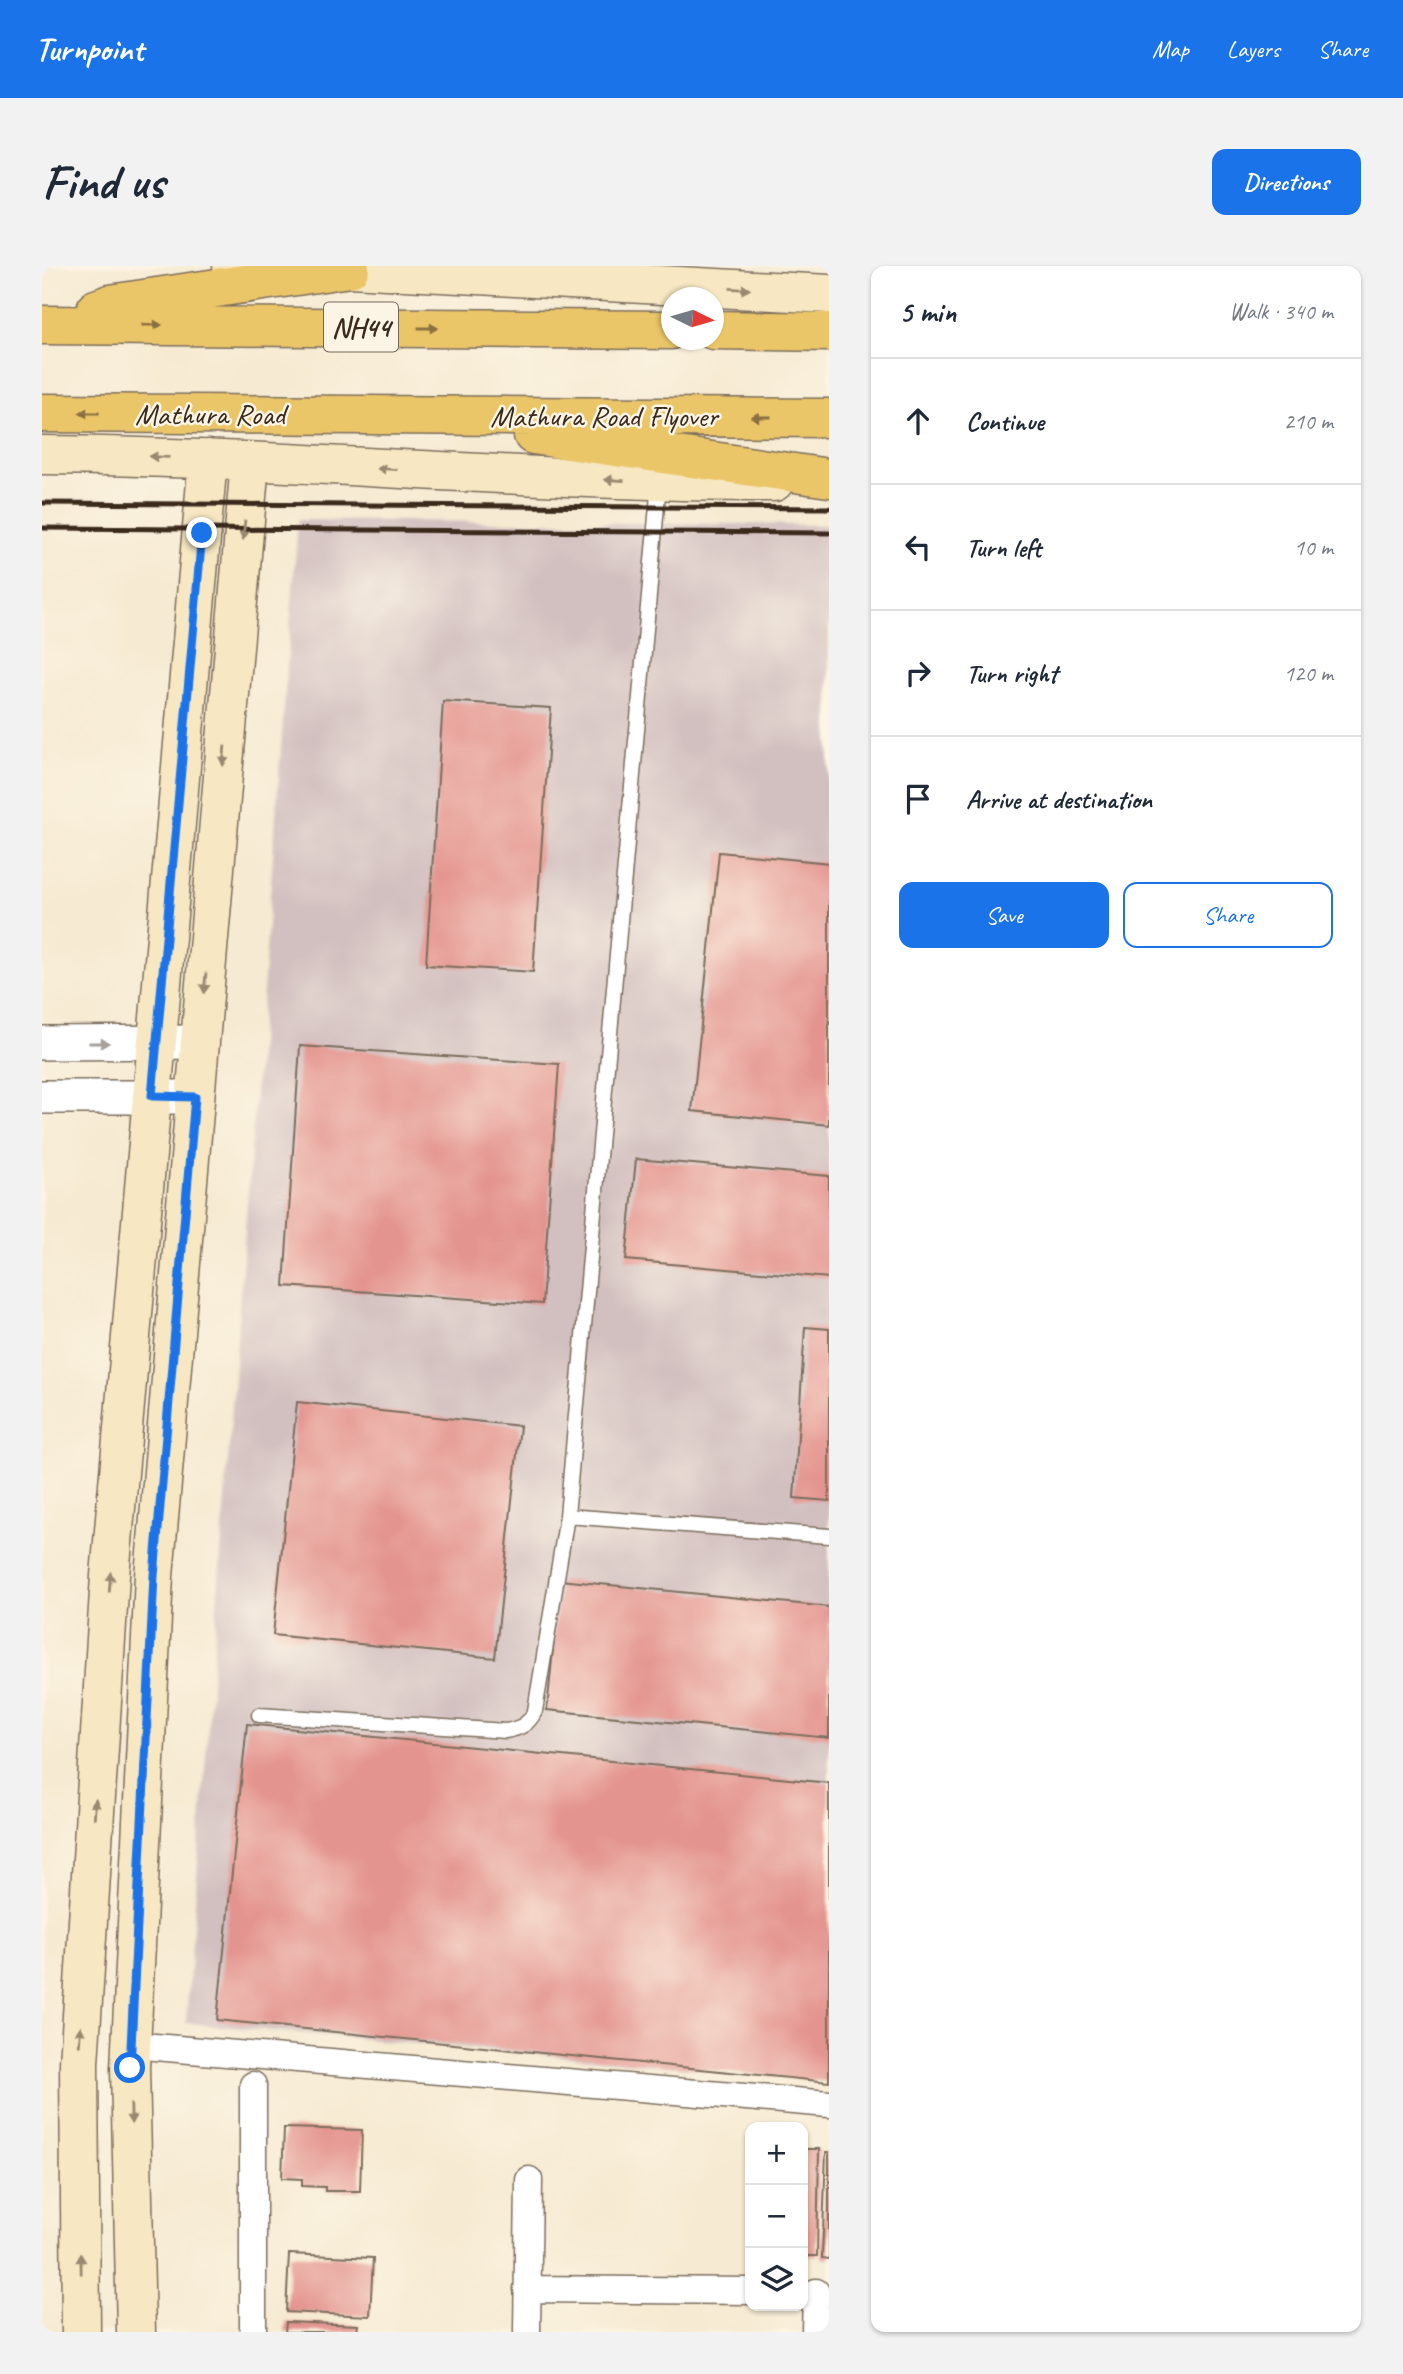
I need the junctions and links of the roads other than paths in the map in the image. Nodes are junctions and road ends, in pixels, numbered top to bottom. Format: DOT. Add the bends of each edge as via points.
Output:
graph roads {
  1 [pos="232,266"];
  2 [pos="350,268"];
  3 [pos="829,294"];
  4 [pos="50,325"];
  5 [pos="661,330"];
  6 [pos="724,330"];
  7 [pos="829,332"];
  8 [pos="42,413"];
  9 [pos="378,415"];
  10 [pos="829,418"];
  11 [pos="42,454"];
  12 [pos="208,459"];
  13 [pos="250,462"];
  14 [pos="829,480"];
  15 [pos="659,482"];
  16 [pos="200,1042"];
  17 [pos="42,1043"];
  18 [pos="157,1043"];
  19 [pos="152,1096"];
  20 [pos="42,1097"];
  21 [pos="195,1097"];
  22 [pos="567,1516"];
  23 [pos="829,1536"];
  24 [pos="259,1715"];
  25 [pos="131,2045"];
  26 [pos="253,2085"];
  27 [pos="829,2104"];
  28 [pos="528,2180"];
  29 [pos="527,2289"];
  30 [pos="745,2291"];
  31 [pos="816,2292"];
  32 [pos="81,2332"];
  33 [pos="136,2332"];
  34 [pos="253,2332"];
  35 [pos="527,2332"];
  36 [pos="815,2332"];
  1 -- 2 [label="main road"];
  2 -- 3 [label="main road, one-way"];
  2 -- 4 [label="highway" via="110,304"];
  4 -- 5 [label="highway, NH44, one-way"];
  6 -- 7 [label="highway"];
  9 -- 8 [label="highway, Mathura Road, one-way"];
  10 -- 9 [label="highway, Mathura Road Flyover, one-way"];
  9 -- 14 [label="highway"];
  12 -- 11 [label="main road, one-way"];
  12 -- 13 [label="main road"];
  12 -- 18 [label="main road"];
  15 -- 13 [label="main road, one-way"];
  13 -- 16 [label="main road, one-way"];
  14 -- 15 [label="main road"];
  15 -- 22 [label="lane"];
  16 -- 18 [label="street"];
  16 -- 21 [label="main road"];
  17 -- 18 [label="street, one-way"];
  18 -- 19 [label="main road"];
  19 -- 20 [label="street"];
  19 -- 21 [label="street"];
  32 -- 19 [label="main road, one-way" via="79,2063 110,1576"];
  21 -- 25 [label="main road" via="154,1576"];
  22 -- 23 [label="lane"];
  22 -- 24 [label="lane" via="530,1723 506,1731"];
  25 -- 27 [label="street"];
  25 -- 33 [label="main road, one-way"];
  26 -- 34 [label="street"];
  28 -- 29 [label="street"];
  29 -- 30 [label="street"];
  29 -- 35 [label="street"];
  31 -- 36 [label="street"];
}
